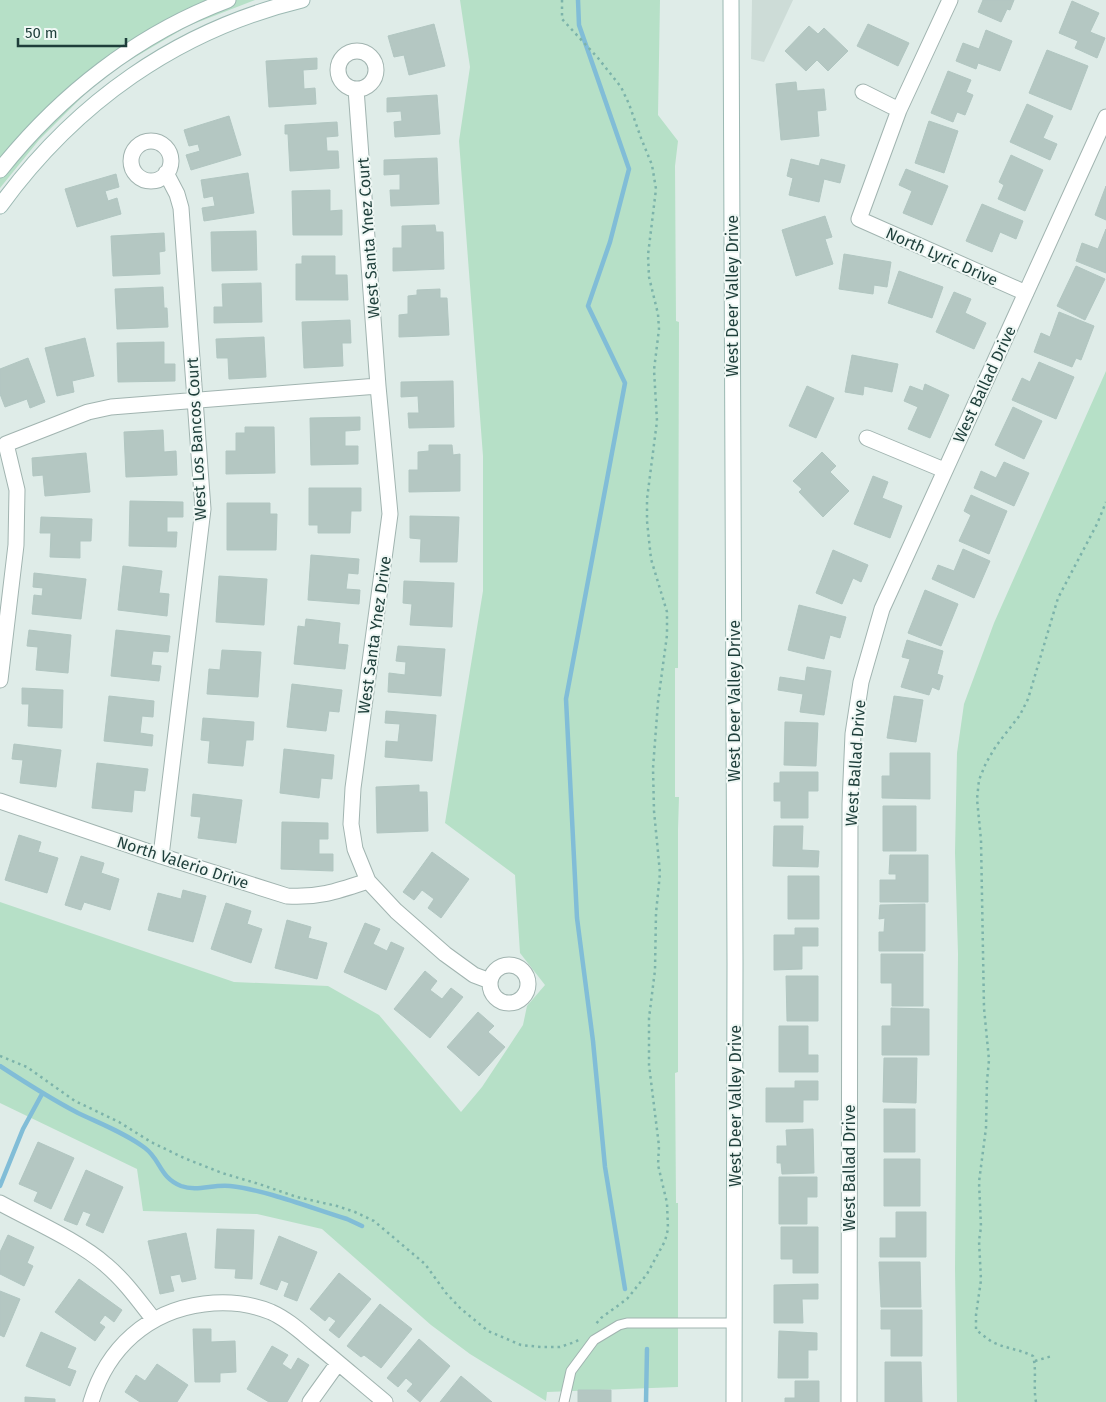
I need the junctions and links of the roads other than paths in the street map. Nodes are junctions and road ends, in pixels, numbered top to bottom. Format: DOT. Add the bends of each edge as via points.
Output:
graph roads {
  1 [pos="228,0"];
  2 [pos="302,0"];
  3 [pos="731,0"];
  4 [pos="950,0"];
  5 [pos="356,89"];
  6 [pos="862,92"];
  7 [pos="899,110"];
  8 [pos="1106,117"];
  9 [pos="0,170"];
  10 [pos="166,173"];
  11 [pos="0,206"];
  12 [pos="1026,294"];
  13 [pos="378,386"];
  14 [pos="194,400"];
  15 [pos="867,438"];
  16 [pos="944,470"];
  17 [pos="0,680"];
  18 [pos="0,801"];
  19 [pos="161,856"];
  20 [pos="368,881"];
  21 [pos="490,981"];
  22 [pos="0,1203"];
  23 [pos="154,1320"];
  24 [pos="734,1323"];
  25 [pos="338,1362"];
  26 [pos="91,1402"];
  27 [pos="310,1402"];
  28 [pos="385,1402"];
  29 [pos="564,1402"];
  30 [pos="734,1402"];
  31 [pos="849,1402"];
  1 -- 9 [label="street" via="175,24 103,70 40,124"];
  2 -- 11 [label="street" via="213,31 152,61 126,78 62,132"];
  3 -- 24 [label="street, West Deer Valley Drive"];
  4 -- 7 [label="street"];
  5 -- 13 [label="street, West Santa Ynez Court"];
  6 -- 7 [label="street"];
  7 -- 12 [label="street, North Lyric Drive" via="859,219"];
  8 -- 12 [label="street, West Ballad Drive"];
  10 -- 14 [label="street, West Los Bancos Court" via="181,208"];
  12 -- 16 [label="street, West Ballad Drive"];
  13 -- 14 [label="street"];
  13 -- 20 [label="street, West Santa Ynez Drive" via="390,514 353,788 351,824"];
  14 -- 17 [label="street" via="88,412 6,444 16,490 16,536"];
  14 -- 19 [label="street, West Los Bancos Court" via="202,509"];
  15 -- 16 [label="street"];
  16 -- 31 [label="street, West Ballad Drive" via="882,610 861,682 853,734 850,804"];
  18 -- 19 [label="street, North Valerio Drive"];
  19 -- 20 [label="street, North Valerio Drive" via="287,896 334,893"];
  20 -- 21 [label="street" via="396,911 445,954 474,975"];
  22 -- 23 [label="street" via="84,1248 105,1263"];
  23 -- 25 [label="street" via="176,1309 239,1302 273,1313 292,1324"];
  23 -- 26 [label="street" via="120,1347 96,1384"];
  24 -- 29 [label="lane" via="619,1325 594,1340 571,1371"];
  24 -- 30 [label="street, West Deer Valley Drive"];
  25 -- 27 [label="street"];
  25 -- 28 [label="street"];
}
